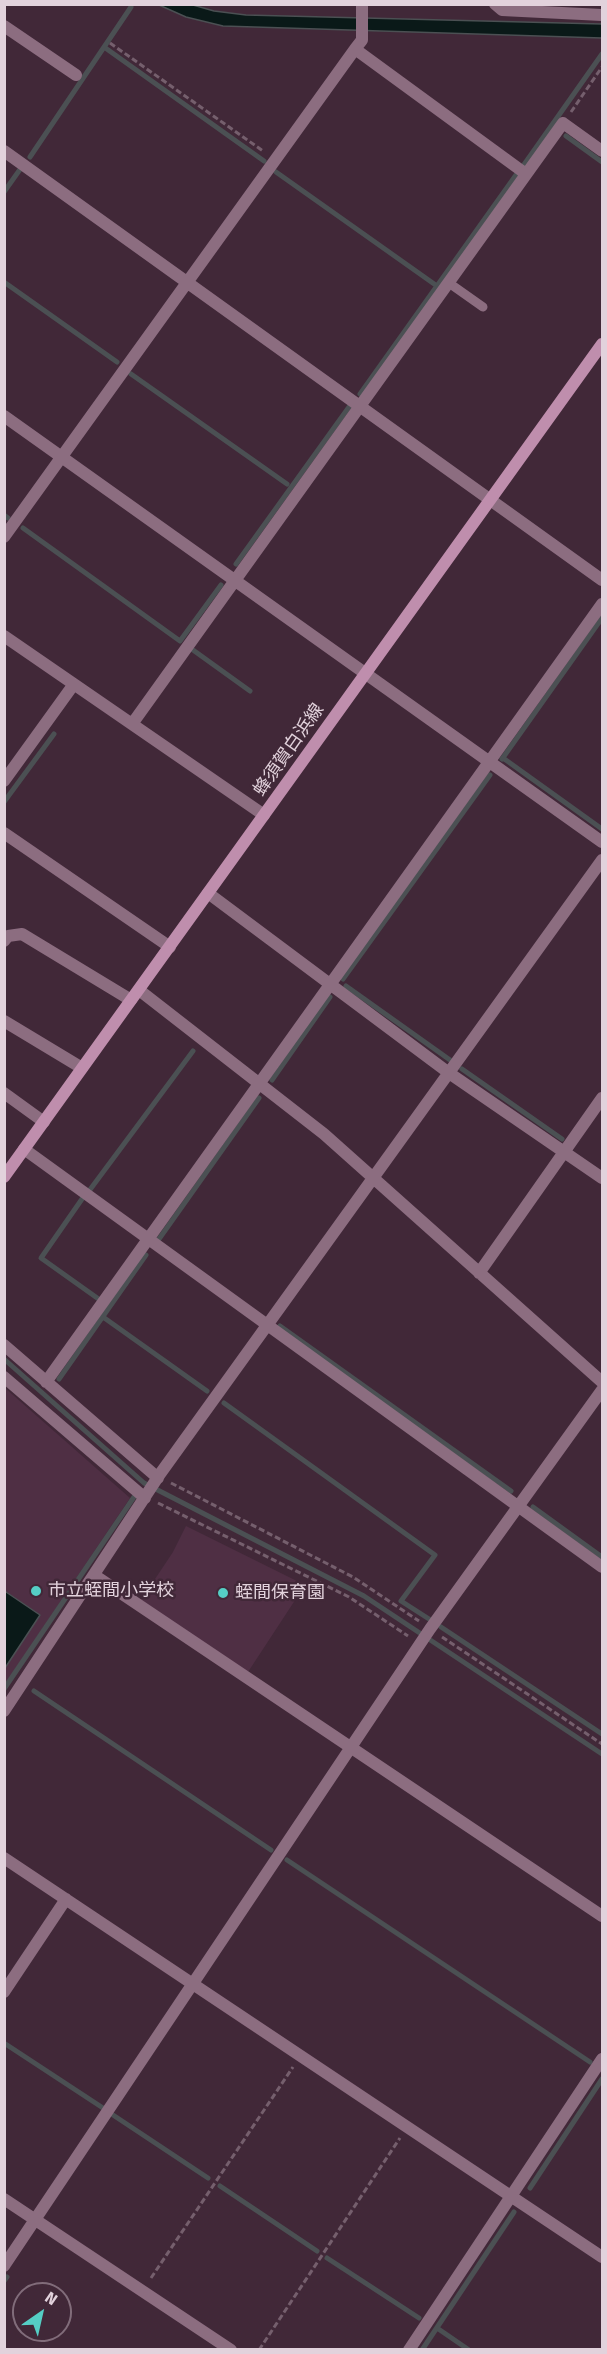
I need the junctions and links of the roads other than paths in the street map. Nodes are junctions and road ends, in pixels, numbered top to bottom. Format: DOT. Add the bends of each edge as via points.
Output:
graph roads {
  1 [pos="501,6"];
  2 [pos="362,8"];
  3 [pos="603,15"];
  4 [pos="4,26"];
  5 [pos="359,45"];
  6 [pos="76,75"];
  7 [pos="4,151"];
  8 [pos="603,152"];
  9 [pos="526,174"];
  10 [pos="187,280"];
  11 [pos="449,283"];
  12 [pos="483,307"];
  13 [pos="603,344"];
  14 [pos="360,406"];
  15 [pos="4,416"];
  16 [pos="62,457"];
  17 [pos="490,500"];
  18 [pos="4,537"];
  19 [pos="603,580"];
  20 [pos="234,582"];
  21 [pos="603,604"];
  22 [pos="4,636"];
  23 [pos="365,673"];
  24 [pos="74,684"];
  25 [pos="132,724"];
  26 [pos="489,761"];
  27 [pos="4,781"];
  28 [pos="264,815"];
  29 [pos="4,833"];
  30 [pos="603,842"];
  31 [pos="603,861"];
  32 [pos="208,893"];
  33 [pos="4,941"];
  34 [pos="170,947"];
  35 [pos="329,984"];
  36 [pos="139,990"];
  37 [pos="131,1000"];
  38 [pos="4,1021"];
  39 [pos="82,1068"];
  40 [pos="449,1072"];
  41 [pos="261,1083"];
  42 [pos="4,1093"];
  43 [pos="603,1098"];
  44 [pos="44,1122"];
  45 [pos="24,1149"];
  46 [pos="564,1152"];
  47 [pos="4,1176"];
  48 [pos="603,1178"];
  49 [pos="371,1179"];
  50 [pos="147,1241"];
  51 [pos="479,1273"];
  52 [pos="266,1326"];
  53 [pos="4,1345"];
  54 [pos="4,1377"];
  55 [pos="46,1382"];
  56 [pos="603,1382"];
  57 [pos="603,1390"];
  58 [pos="158,1478"];
  59 [pos="146,1496"];
  60 [pos="518,1507"];
  61 [pos="603,1567"];
  62 [pos="94,1575"];
  63 [pos="4,1711"];
  64 [pos="352,1749"];
  65 [pos="4,1858"];
  66 [pos="66,1899"];
  67 [pos="603,1916"];
  68 [pos="194,1985"];
  69 [pos="4,1992"];
  70 [pos="603,2059"];
  71 [pos="512,2196"];
  72 [pos="4,2199"];
  73 [pos="36,2219"];
  74 [pos="603,2256"];
  75 [pos="4,2266"];
  76 [pos="231,2349"];
  77 [pos="409,2349"];
  1 -- 3 [label="street"];
  2 -- 5 [label="street"];
  4 -- 6 [label="street"];
  5 -- 9 [label="street"];
  5 -- 10 [label="street"];
  7 -- 10 [label="street"];
  8 -- 9 [label="street" via="563,123"];
  9 -- 11 [label="street"];
  10 -- 14 [label="street"];
  10 -- 16 [label="street"];
  11 -- 12 [label="lane"];
  11 -- 14 [label="street"];
  13 -- 17 [label="main road, 蜂須賀白浜線"];
  14 -- 17 [label="street"];
  14 -- 20 [label="street"];
  15 -- 16 [label="street"];
  16 -- 18 [label="street"];
  16 -- 20 [label="street"];
  17 -- 19 [label="street"];
  17 -- 23 [label="main road, 蜂須賀白浜線"];
  20 -- 23 [label="street"];
  20 -- 25 [label="street"];
  21 -- 26 [label="street"];
  22 -- 24 [label="street"];
  23 -- 26 [label="street"];
  23 -- 28 [label="main road, 蜂須賀白浜線"];
  24 -- 25 [label="street"];
  24 -- 27 [label="street"];
  25 -- 28 [label="street"];
  26 -- 30 [label="street"];
  26 -- 35 [label="street"];
  28 -- 32 [label="main road, 蜂須賀白浜線"];
  29 -- 34 [label="street"];
  31 -- 40 [label="street"];
  32 -- 34 [label="main road, 蜂須賀白浜線"];
  32 -- 35 [label="street"];
  33 -- 37 [label="street" via="8,936 22,934"];
  34 -- 36 [label="main road, 蜂須賀白浜線"];
  35 -- 40 [label="street"];
  35 -- 41 [label="street"];
  36 -- 37 [label="main road, 蜂須賀白浜線"];
  36 -- 41 [label="street"];
  37 -- 39 [label="main road, 蜂須賀白浜線"];
  38 -- 39 [label="street"];
  39 -- 44 [label="main road, 蜂須賀白浜線"];
  40 -- 46 [label="street"];
  40 -- 49 [label="street"];
  41 -- 49 [label="street"];
  41 -- 50 [label="street"];
  42 -- 44 [label="street"];
  43 -- 46 [label="street"];
  44 -- 45 [label="main road, 蜂須賀白浜線"];
  45 -- 47 [label="main road, 蜂須賀白浜線"];
  45 -- 50 [label="street"];
  46 -- 48 [label="street"];
  46 -- 51 [label="street"];
  49 -- 51 [label="street"];
  49 -- 52 [label="street"];
  50 -- 52 [label="street"];
  50 -- 55 [label="street"];
  51 -- 56 [label="street"];
  52 -- 58 [label="street"];
  52 -- 60 [label="street"];
  53 -- 55 [label="street"];
  54 -- 59 [label="street"];
  55 -- 58 [label="street"];
  57 -- 60 [label="street"];
  58 -- 59 [label="street"];
  59 -- 62 [label="street"];
  60 -- 61 [label="street"];
  60 -- 64 [label="street" via="418,1646"];
  62 -- 63 [label="street"];
  62 -- 64 [label="street"];
  64 -- 67 [label="street"];
  64 -- 68 [label="street"];
  65 -- 66 [label="street"];
  66 -- 68 [label="street"];
  66 -- 69 [label="street"];
  68 -- 71 [label="street"];
  68 -- 73 [label="street"];
  70 -- 71 [label="street"];
  71 -- 74 [label="street"];
  71 -- 77 [label="street"];
  72 -- 73 [label="street"];
  73 -- 75 [label="street"];
  73 -- 76 [label="street"];
}
